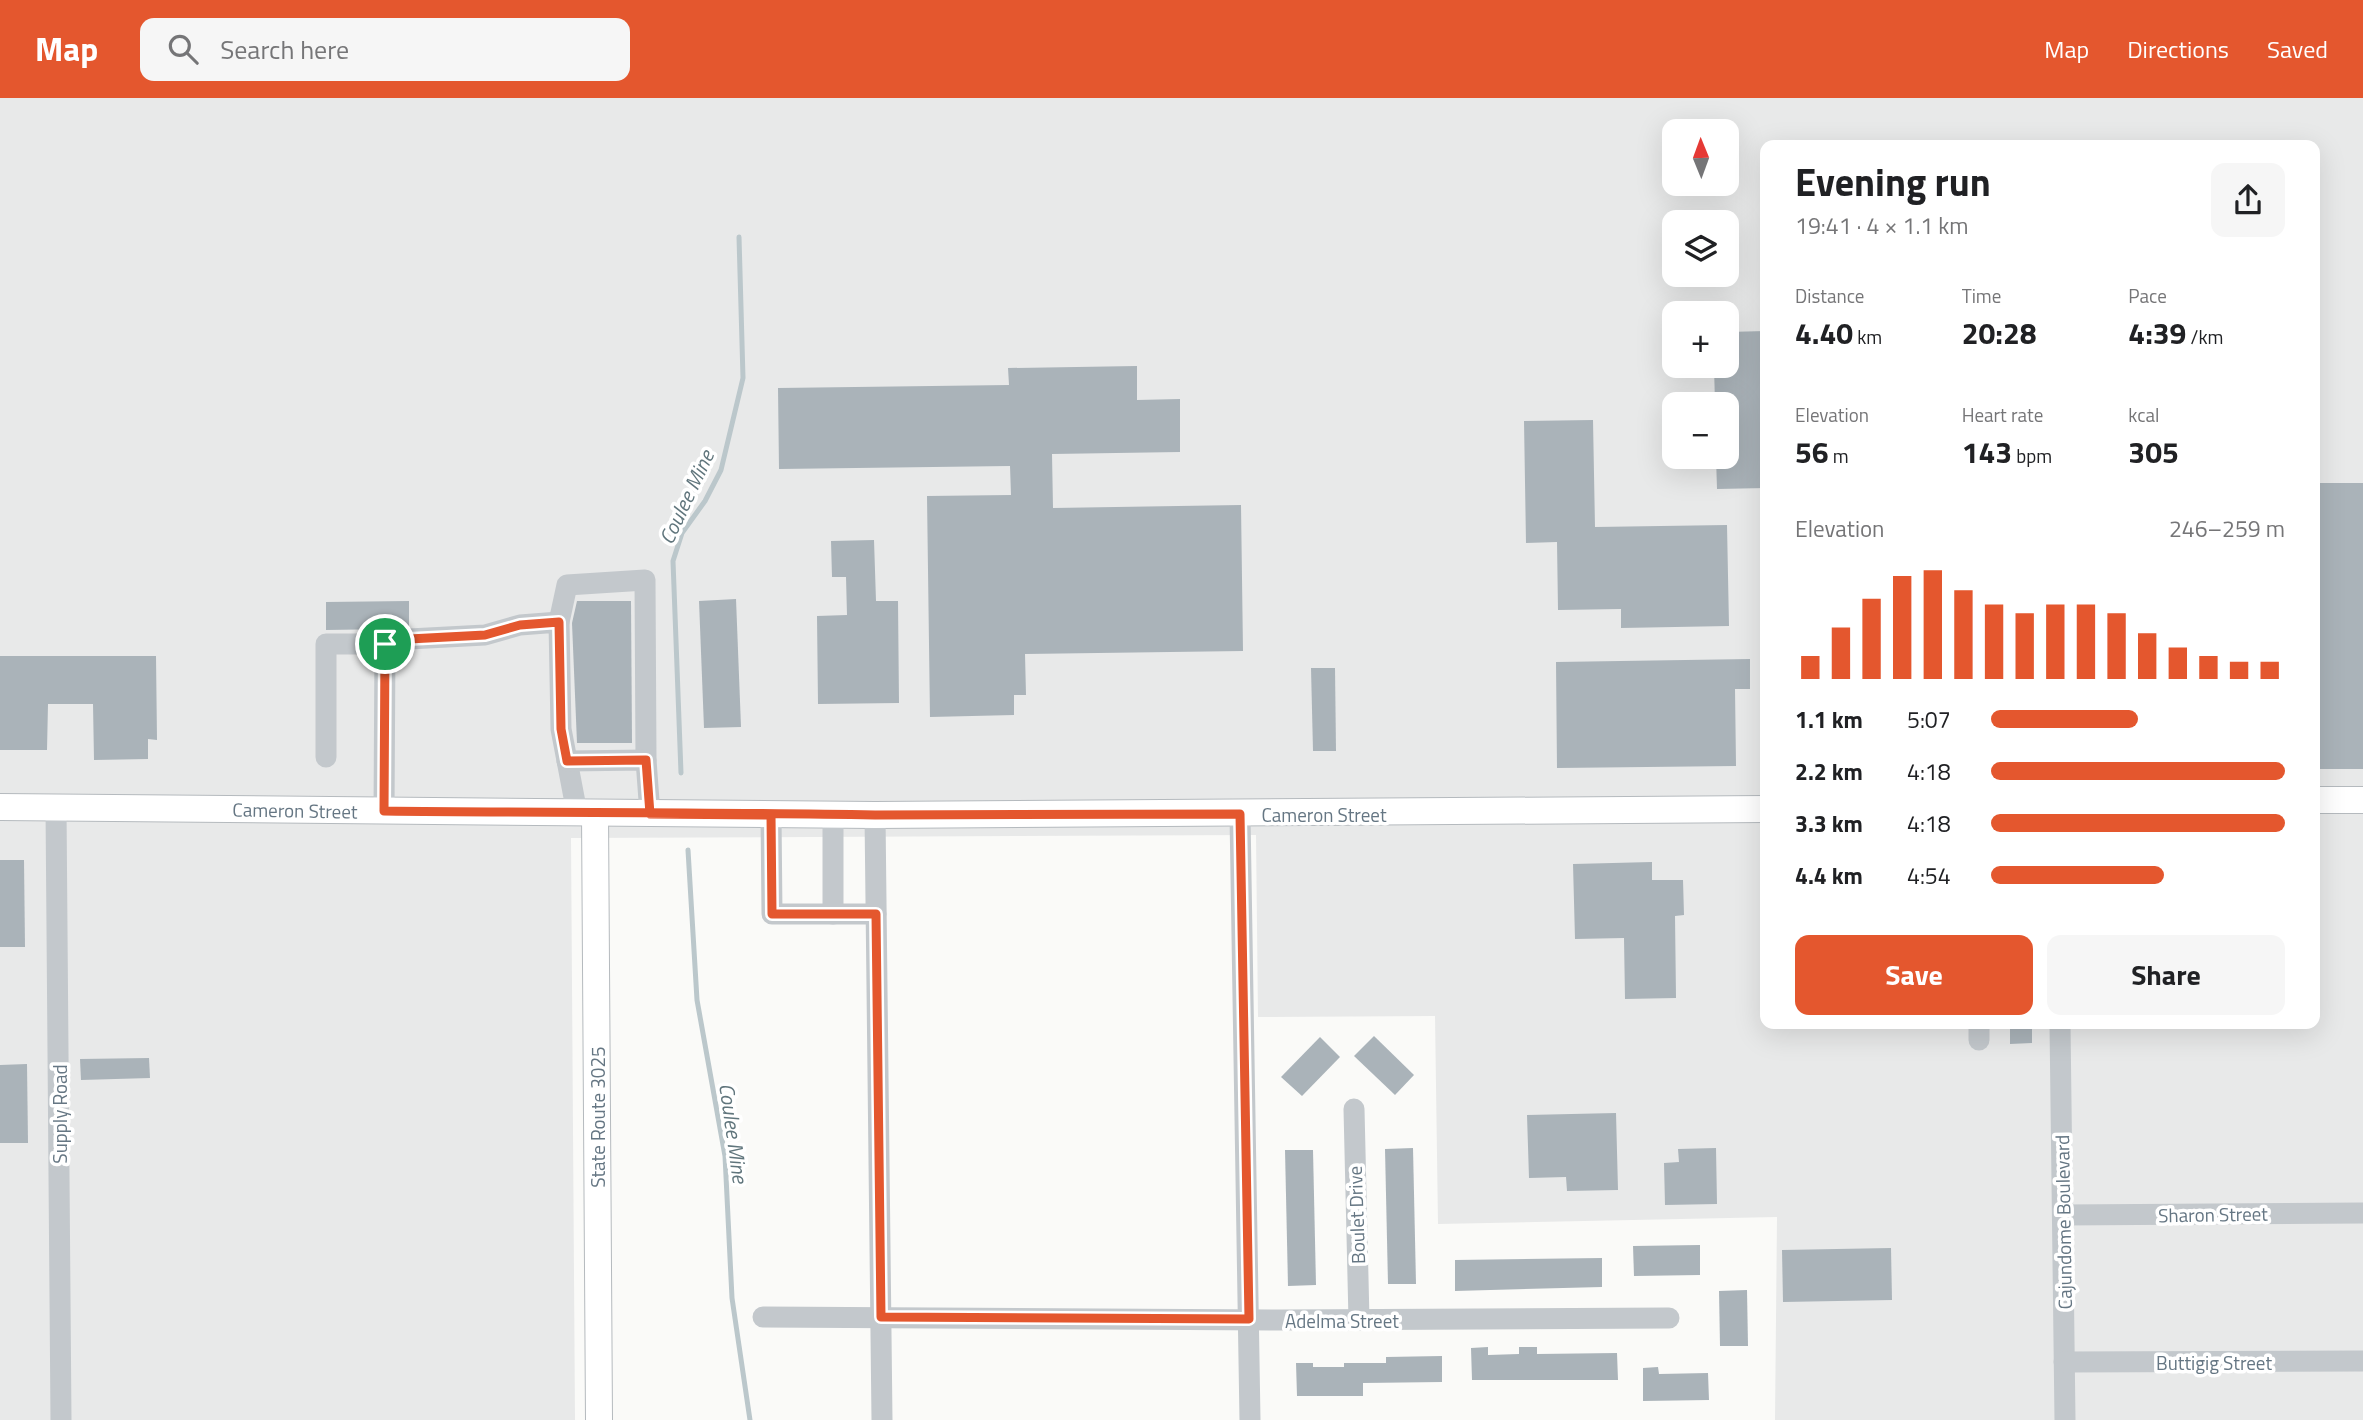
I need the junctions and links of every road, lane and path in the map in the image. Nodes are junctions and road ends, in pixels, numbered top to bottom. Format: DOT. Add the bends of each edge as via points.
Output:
graph roads {
  1 [pos="559,622"];
  2 [pos="385,644"];
  3 [pos="326,757"];
  4 [pos="646,760"];
  5 [pos="567,761"];
  6 [pos="2320,800"];
  7 [pos="2363,800"];
  8 [pos="0,807"];
  9 [pos="56,807"];
  10 [pos="1760,809"];
  11 [pos="384,811"];
  12 [pos="586,813"];
  13 [pos="650,814"];
  14 [pos="832,814"];
  15 [pos="1240,814"];
  16 [pos="771,815"];
  17 [pos="875,815"];
  18 [pos="833,914"];
  19 [pos="876,914"];
  20 [pos="2060,1029"];
  21 [pos="1354,1110"];
  22 [pos="2363,1213"];
  23 [pos="2063,1215"];
  24 [pos="763,1317"];
  25 [pos="881,1317"];
  26 [pos="1669,1318"];
  27 [pos="1249,1319"];
  28 [pos="1359,1320"];
  29 [pos="2363,1361"];
  30 [pos="2064,1362"];
  31 [pos="61,1420"];
  32 [pos="599,1420"];
  33 [pos="882,1420"];
  34 [pos="1250,1420"];
  35 [pos="2065,1420"];
  1 -- 2 [label="street" via="520,625 485,635"];
  1 -- 4 [label="street" via="567,585 645,580"];
  1 -- 5 [label="street" via="561,729"];
  2 -- 3 [label="street" via="326,644"];
  2 -- 11 [label="street"];
  4 -- 5 [label="street"];
  4 -- 13 [label="street"];
  5 -- 12 [label="street"];
  6 -- 7 [label="main road"];
  8 -- 9 [label="main road, Cameron Street"];
  9 -- 11 [label="main road, Cameron Street"];
  9 -- 31 [label="street, Supply Road"];
  10 -- 15 [label="main road, Cameron Street"];
  11 -- 12 [label="main road, Cameron Street"];
  12 -- 13 [label="main road, Cameron Street"];
  12 -- 32 [label="main road, State Route 3025"];
  13 -- 16 [label="main road, Cameron Street"];
  14 -- 16 [label="main road, Cameron Street"];
  14 -- 17 [label="main road, Cameron Street"];
  14 -- 18 [label="street"];
  15 -- 17 [label="main road, Cameron Street"];
  15 -- 27 [label="street"];
  16 -- 18 [label="street" via="772,914"];
  17 -- 19 [label="street"];
  18 -- 19 [label="street"];
  19 -- 25 [label="street"];
  20 -- 23 [label="street, Cajundome Boulevard"];
  21 -- 28 [label="street, Boulet Drive"];
  22 -- 23 [label="street, Sharon Street"];
  23 -- 30 [label="street, Cajundome Boulevard"];
  24 -- 25 [label="street, Adelma Street"];
  25 -- 27 [label="street, Adelma Street"];
  25 -- 33 [label="street"];
  26 -- 28 [label="street, Adelma Street"];
  27 -- 28 [label="street, Adelma Street"];
  27 -- 34 [label="street"];
  29 -- 30 [label="street, Buttigig Street"];
  30 -- 35 [label="street, Cajundome Boulevard"];
}
